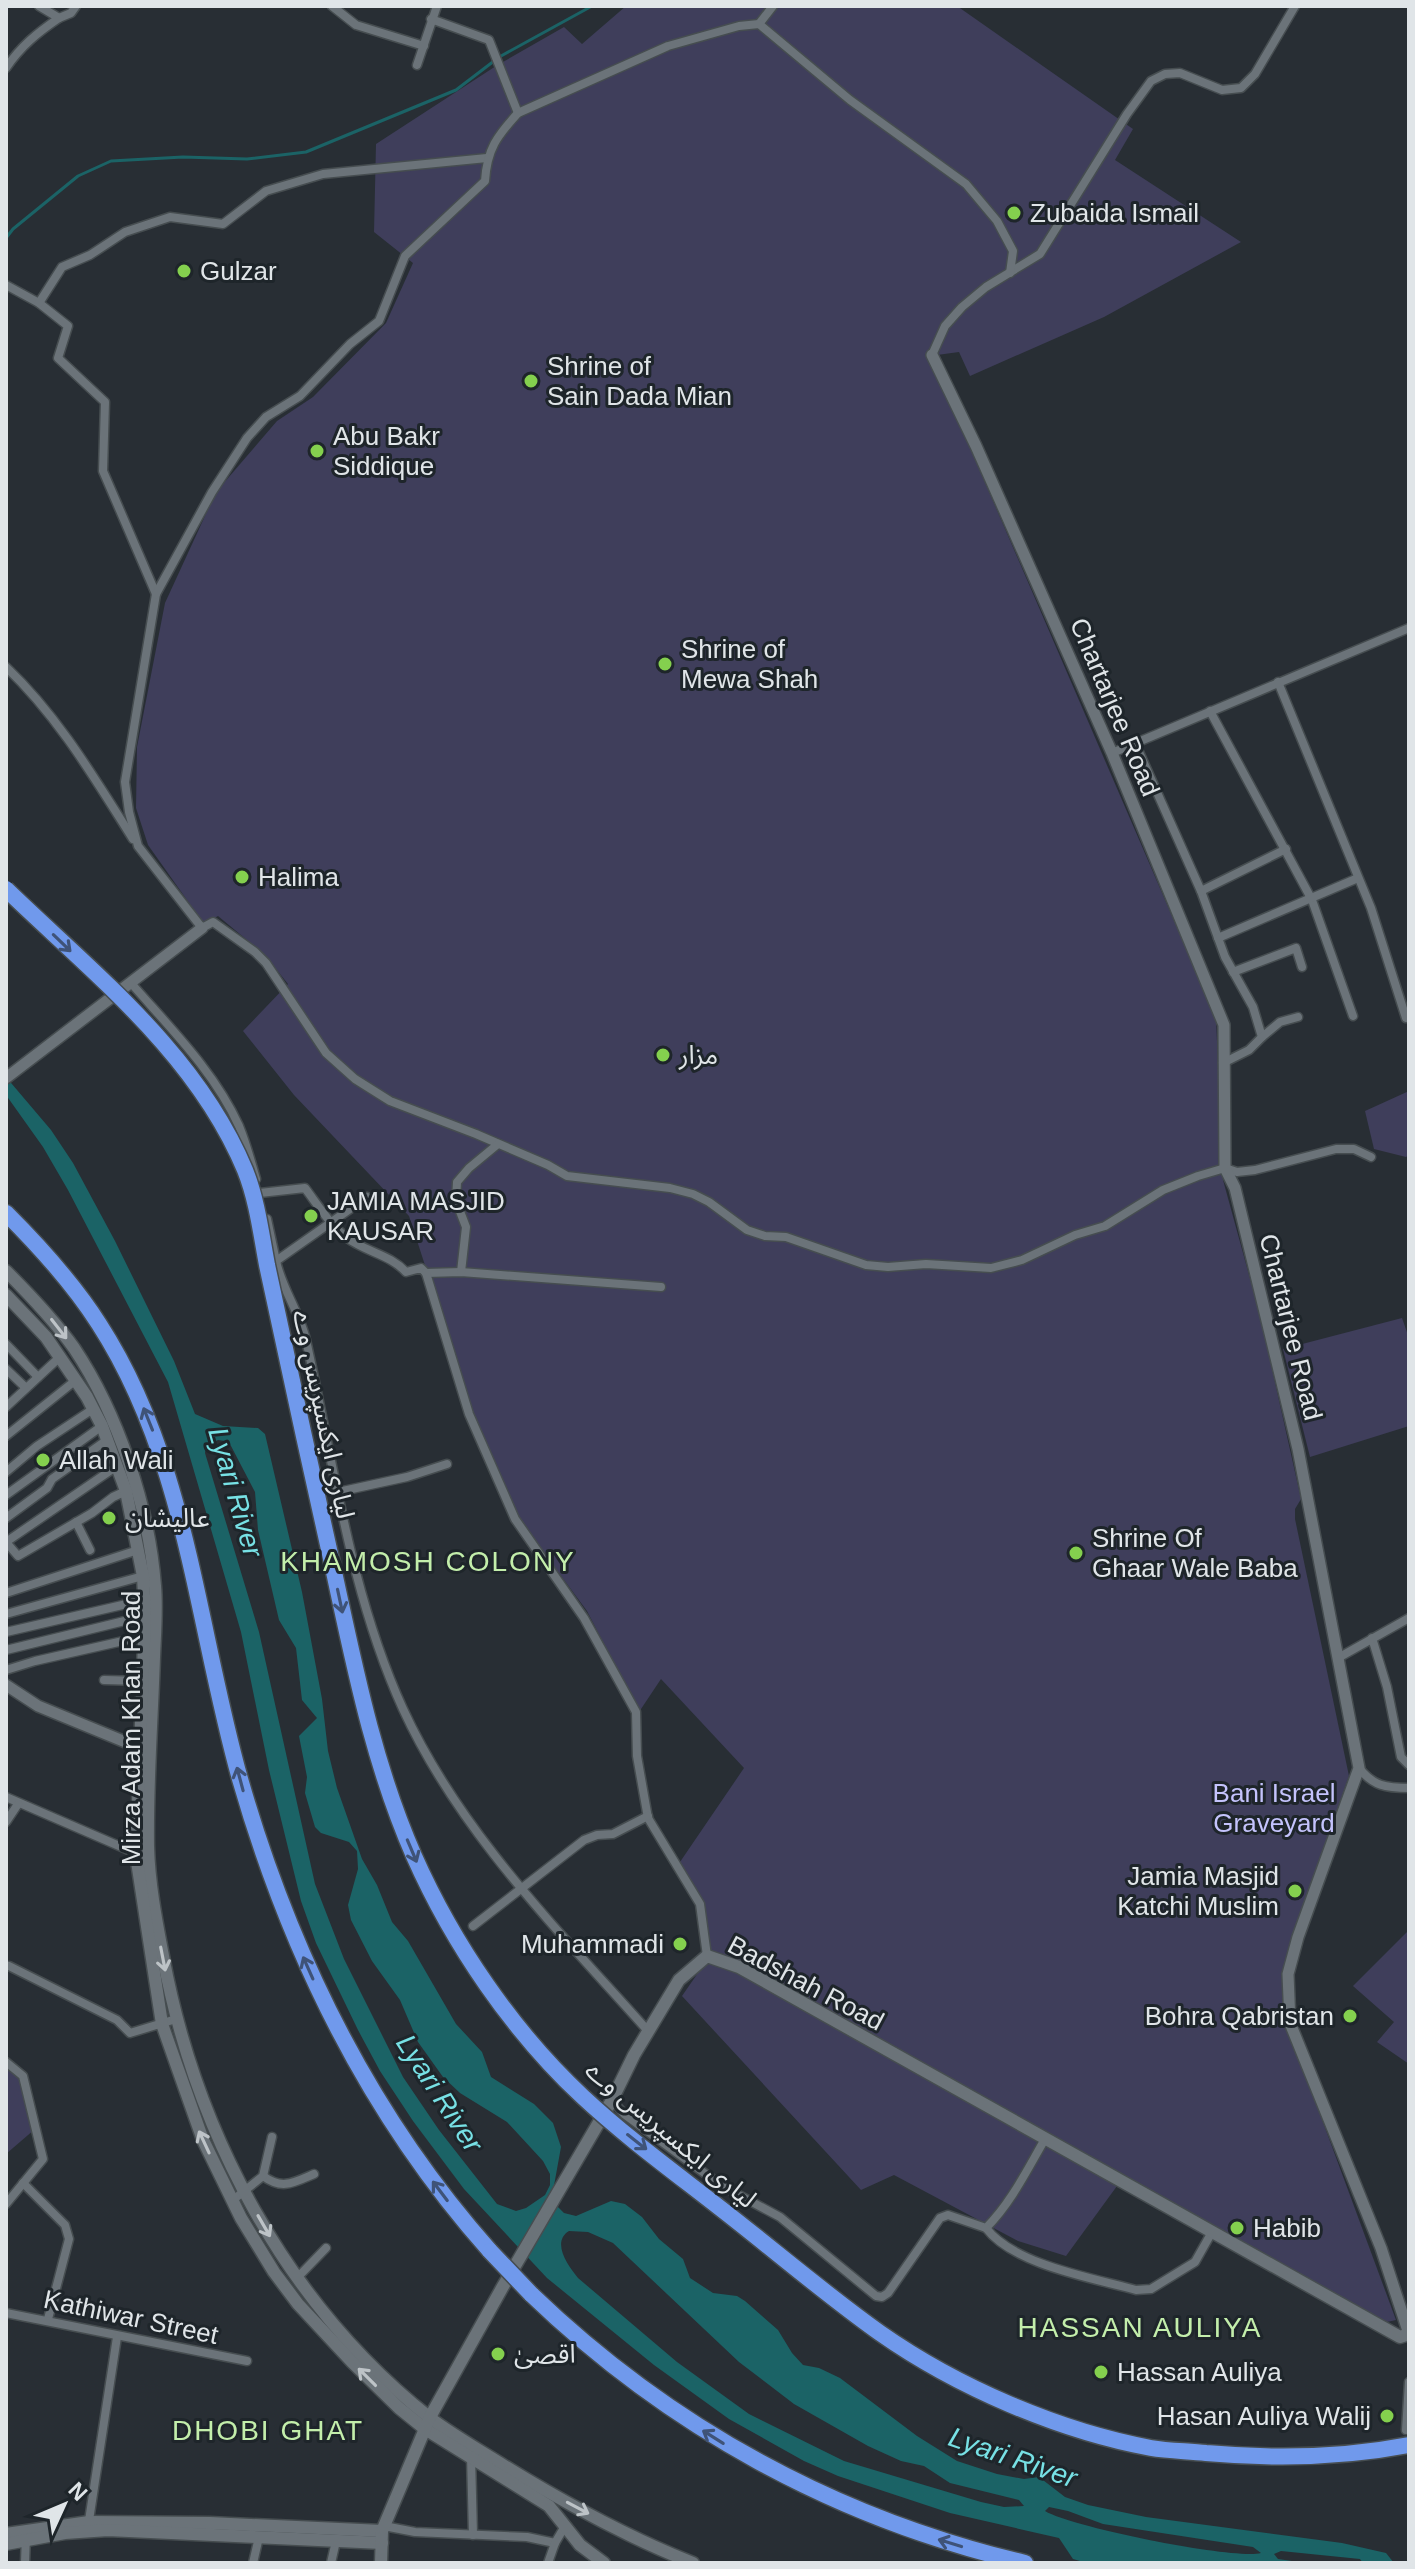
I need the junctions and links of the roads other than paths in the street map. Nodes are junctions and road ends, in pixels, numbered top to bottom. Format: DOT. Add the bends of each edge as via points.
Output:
graph roads {
  1 [pos="39,6"];
  2 [pos="76,6"];
  3 [pos="332,6"];
  4 [pos="437,6"];
  5 [pos="773,6"];
  6 [pos="1295,6"];
  7 [pos="59,18"];
  8 [pos="431,19"];
  9 [pos="759,24"];
  10 [pos="424,46"];
  11 [pos="417,65"];
  12 [pos="6,68"];
  13 [pos="518,113"];
  14 [pos="487,158"];
  15 [pos="1010,273"];
  16 [pos="6,285"];
  17 [pos="39,303"];
  18 [pos="932,355"];
  19 [pos="156,594"];
  20 [pos="1409,628"];
  21 [pos="6,667"];
  22 [pos="1278,682"];
  23 [pos="1210,711"];
  24 [pos="1135,743"];
  25 [pos="1112,753"];
  26 [pos="138,846"];
  27 [pos="1286,849"];
  28 [pos="1358,878"];
  29 [pos="6,889"];
  30 [pos="1201,891"];
  31 [pos="1311,898"];
  32 [pos="202,928"];
  33 [pos="1218,938"];
  34 [pos="1302,967"];
  35 [pos="1233,972"];
  36 [pos="131,983"];
  37 [pos="1353,1016"];
  38 [pos="1298,1017"];
  39 [pos="1406,1018"];
  40 [pos="1262,1037"];
  41 [pos="1223,1063"];
  42 [pos="6,1078"];
  43 [pos="498,1144"];
  44 [pos="1371,1157"];
  45 [pos="1225,1168"];
  46 [pos="260,1193"];
  47 [pos="367,1197"];
  48 [pos="6,1213"];
  49 [pos="330,1221"];
  50 [pos="276,1261"];
  51 [pos="6,1271"];
  52 [pos="461,1272"];
  53 [pos="426,1273"];
  54 [pos="661,1287"];
  55 [pos="6,1295"];
  56 [pos="6,1344"];
  57 [pos="61,1356"];
  58 [pos="6,1369"];
  59 [pos="38,1377"];
  60 [pos="76,1380"];
  61 [pos="26,1388"];
  62 [pos="8,1400"];
  63 [pos="93,1409"];
  64 [pos="102,1426"];
  65 [pos="6,1436"];
  66 [pos="107,1440"];
  67 [pos="447,1464"];
  68 [pos="117,1466"];
  69 [pos="6,1472"];
  70 [pos="126,1491"];
  71 [pos="338,1492"];
  72 [pos="6,1495"];
  73 [pos="6,1518"];
  74 [pos="76,1522"];
  75 [pos="7,1544"];
  76 [pos="90,1550"];
  77 [pos="138,1550"];
  78 [pos="143,1576"];
  79 [pos="6,1593"];
  80 [pos="144,1600"];
  81 [pos="6,1614"];
  82 [pos="145,1616"];
  83 [pos="1409,1618"];
  84 [pos="6,1632"];
  85 [pos="145,1636"];
  86 [pos="1372,1638"];
  87 [pos="6,1650"];
  88 [pos="1338,1658"];
  89 [pos="6,1670"];
  90 [pos="104,1680"];
  91 [pos="141,1681"];
  92 [pos="6,1685"];
  93 [pos="140,1748"];
  94 [pos="1409,1765"];
  95 [pos="1359,1768"];
  96 [pos="1409,1788"];
  97 [pos="6,1797"];
  98 [pos="18,1804"];
  99 [pos="648,1816"];
  100 [pos="6,1822"];
  101 [pos="143,1855"];
  102 [pos="521,1889"];
  103 [pos="473,1926"];
  104 [pos="707,1956"];
  105 [pos="9,1966"];
  106 [pos="176,2019"];
  107 [pos="162,2024"];
  108 [pos="648,2031"];
  109 [pos="6,2062"];
  110 [pos="612,2100"];
  111 [pos="272,2137"];
  112 [pos="1045,2139"];
  113 [pos="314,2174"];
  114 [pos="263,2176"];
  115 [pos="23,2183"];
  116 [pos="244,2192"];
  117 [pos="233,2200"];
  118 [pos="6,2204"];
  119 [pos="986,2228"];
  120 [pos="1212,2232"];
  121 [pos="326,2248"];
  122 [pos="297,2278"];
  123 [pos="6,2313"];
  124 [pos="48,2319"];
  125 [pos="1409,2334"];
  126 [pos="117,2337"];
  127 [pos="247,2361"];
  128 [pos="1409,2382"];
  129 [pos="428,2423"];
  130 [pos="1407,2438"];
  131 [pos="471,2456"];
  132 [pos="565,2526"];
  133 [pos="88,2527"];
  134 [pos="383,2533"];
  135 [pos="6,2534"];
  136 [pos="473,2535"];
  137 [pos="26,2536"];
  138 [pos="259,2537"];
  139 [pos="336,2541"];
  140 [pos="555,2543"];
  141 [pos="6,2544"];
  142 [pos="25,2563"];
  143 [pos="253,2563"];
  144 [pos="331,2563"];
  145 [pos="381,2563"];
  146 [pos="548,2563"];
  147 [pos="604,2563"];
  148 [pos="693,2563"];
  149 [pos="1025,2563"];
  1 -- 7 [label="street"];
  2 -- 7 [label="street"];
  3 -- 10 [label="street" via="356,25"];
  4 -- 8 [label="street"];
  5 -- 9 [label="street"];
  6 -- 15 [label="street" via="1250,82 1241,88 1222,90 1180,73 1151,81 1040,254"];
  7 -- 12 [label="street" via="18,50"];
  8 -- 10 [label="street"];
  8 -- 13 [label="street" via="489,40"];
  9 -- 13 [label="street" via="668,46"];
  9 -- 15 [label="street" via="850,100 966,184 997,221 1013,251"];
  10 -- 11 [label="street"];
  13 -- 14 [label="street" via="500,132"];
  14 -- 17 [label="street" via="323,174 266,191 223,224 170,217 148,222 62,267"];
  14 -- 19 [label="street" via="485,181 405,256 379,321 247,438"];
  15 -- 18 [label="street" via="962,307 945,326"];
  16 -- 17 [label="street"];
  17 -- 19 [label="street" via="68,326 58,358 105,402 103,471"];
  18 -- 25 [label="street, Chartarjee Road"];
  19 -- 26 [label="street" via="125,782"];
  20 -- 22 [label="street"];
  21 -- 26 [label="street" via="31,690"];
  22 -- 23 [label="street"];
  22 -- 28 [label="street"];
  23 -- 24 [label="street"];
  23 -- 27 [label="street"];
  24 -- 25 [label="street"];
  24 -- 30 [label="street"];
  25 -- 41 [label="street, Chartarjee Road" via="1224,1025"];
  26 -- 32 [label="street"];
  27 -- 30 [label="street"];
  27 -- 31 [label="street"];
  28 -- 31 [label="street"];
  28 -- 39 [label="street"];
  29 -- 130 [label="highway, لیاری ایکسپریس وے, one-way, bridge" via="167,1045 204,1093 246,1172 364,1710 387,1787 416,1860 456,1935 535,2046 626,2134 882,2334 1002,2401 1051,2421 1152,2448 1252,2457 1326,2456"];
  30 -- 33 [label="street"];
  31 -- 33 [label="street"];
  31 -- 37 [label="street"];
  32 -- 36 [label="street"];
  32 -- 43 [label="street" via="213,922 255,952 326,1053 355,1079 390,1101"];
  33 -- 35 [label="street"];
  34 -- 35 [label="street" via="1296,948"];
  35 -- 40 [label="street" via="1253,1007"];
  36 -- 42 [label="street"];
  36 -- 46 [label="street" via="194,1054 225,1101"];
  38 -- 40 [label="street" via="1280,1022"];
  40 -- 41 [label="street"];
  41 -- 45 [label="street, Chartarjee Road"];
  43 -- 45 [label="street" via="567,1176 693,1194 747,1230 888,1267 991,1268 1022,1260 1105,1226 1163,1190"];
  43 -- 52 [label="street" via="457,1182 456,1201 466,1227"];
  44 -- 45 [label="street" via="1354,1149 1336,1149 1255,1170"];
  45 -- 88 [label="street, Chartarjee Road" via="1235,1188 1298,1449"];
  46 -- 49 [label="street" via="305,1188"];
  46 -- 50 [label="street"];
  47 -- 49 [label="street"];
  149 -- 48 [label="highway, one-way, bridge" via="881,2519 741,2454 617,2370 531,2294 451,2206 347,2049 283,1908 247,1801 172,1492 130,1378 65,1277"];
  49 -- 50 [label="street"];
  49 -- 53 [label="street" via="355,1243 395,1261 406,1272 421,1268"];
  50 -- 71 [label="street" via="305,1335"];
  51 -- 101 [label="main road, Mirza Adam Khan Road, one-way" via="55,1323 88,1372 107,1408 137,1493 155,1583"];
  52 -- 53 [label="street"];
  52 -- 54 [label="street"];
  53 -- 99 [label="street" via="469,1414 515,1519 584,1618 636,1712 637,1756"];
  55 -- 57 [label="main road, Mirza Adam Khan Road"];
  56 -- 59 [label="street"];
  57 -- 59 [label="street"];
  57 -- 60 [label="main road, Mirza Adam Khan Road"];
  58 -- 61 [label="street"];
  59 -- 61 [label="street"];
  60 -- 63 [label="main road, Mirza Adam Khan Road"];
  60 -- 65 [label="street"];
  61 -- 62 [label="street"];
  63 -- 64 [label="main road, Mirza Adam Khan Road"];
  63 -- 69 [label="street"];
  64 -- 66 [label="main road, Mirza Adam Khan Road"];
  64 -- 72 [label="street"];
  66 -- 68 [label="main road, Mirza Adam Khan Road"];
  66 -- 73 [label="street"];
  67 -- 71 [label="street"];
  68 -- 70 [label="main road, Mirza Adam Khan Road"];
  68 -- 75 [label="street"];
  70 -- 74 [label="street"];
  70 -- 77 [label="main road, Mirza Adam Khan Road"];
  71 -- 102 [label="street" via="357,1582 402,1707 475,1830"];
  74 -- 75 [label="street" via="18,1556"];
  74 -- 76 [label="street"];
  77 -- 78 [label="main road, Mirza Adam Khan Road"];
  77 -- 79 [label="street"];
  78 -- 80 [label="main road, Mirza Adam Khan Road"];
  78 -- 81 [label="street"];
  80 -- 82 [label="main road, Mirza Adam Khan Road"];
  80 -- 84 [label="street"];
  82 -- 85 [label="main road, Mirza Adam Khan Road"];
  82 -- 87 [label="street"];
  83 -- 86 [label="street"];
  85 -- 89 [label="street"];
  85 -- 91 [label="main road, Mirza Adam Khan Road"];
  86 -- 88 [label="street"];
  86 -- 94 [label="street" via="1401,1757"];
  88 -- 95 [label="street, Chartarjee Road"];
  90 -- 91 [label="street"];
  91 -- 93 [label="main road, Mirza Adam Khan Road"];
  92 -- 93 [label="street" via="38,1706"];
  93 -- 101 [label="main road, Mirza Adam Khan Road"];
  95 -- 96 [label="street" via="1370,1782"];
  95 -- 125 [label="street" via="1298,1937 1288,1974 1288,2006 1290,2023 1381,2248"];
  97 -- 98 [label="street"];
  98 -- 100 [label="street"];
  98 -- 101 [label="street"];
  99 -- 102 [label="street" via="613,1834 584,1840"];
  99 -- 104 [label="street" via="700,1904"];
  101 -- 106 [label="main road, Mirza Adam Khan Road, one-way"];
  101 -- 107 [label="main road, Mirza Adam Khan Road"];
  102 -- 103 [label="street"];
  102 -- 108 [label="street"];
  104 -- 108 [label="main road, Badshah Road" via="679,1980"];
  104 -- 112 [label="main road, Badshah Road" via="739,1967"];
  105 -- 107 [label="street" via="117,2020 130,2033"];
  106 -- 107 [label="street"];
  106 -- 116 [label="main road, Mirza Adam Khan Road" via="215,2131"];
  117 -- 107 [label="main road, Mirza Adam Khan Road, one-way" via="193,2117"];
  108 -- 110 [label="main road, Badshah Road"];
  109 -- 115 [label="street" via="23,2076 43,2159"];
  110 -- 119 [label="street" via="722,2186 780,2217 876,2296 888,2293 940,2218 948,2215"];
  110 -- 129 [label="main road, Badshah Road"];
  111 -- 114 [label="street"];
  112 -- 119 [label="street"];
  112 -- 120 [label="main road, Badshah Road"];
  113 -- 114 [label="street" via="282,2185"];
  114 -- 116 [label="street"];
  115 -- 118 [label="street"];
  115 -- 124 [label="street" via="65,2225 69,2239"];
  116 -- 117 [label="street"];
  116 -- 122 [label="main road, Mirza Adam Khan Road, one-way"];
  129 -- 117 [label="main road, Mirza Adam Khan Road, one-way" via="376,2386 298,2304 258,2248"];
  119 -- 120 [label="street" via="1001,2245 1032,2259 1136,2290 1151,2289 1195,2262"];
  120 -- 125 [label="main road, Badshah Road" via="1400,2337"];
  121 -- 122 [label="street"];
  122 -- 129 [label="main road, Mirza Adam Khan Road"];
  123 -- 124 [label="street, Kathiwar Street"];
  124 -- 126 [label="street, Kathiwar Street"];
  126 -- 127 [label="street, Kathiwar Street"];
  126 -- 133 [label="street"];
  128 -- 130 [label="street"];
  129 -- 131 [label="main road, Mirza Adam Khan Road"];
  129 -- 134 [label="main road, Badshah Road"];
  129 -- 148 [label="main road, Mirza Adam Khan Road, one-way" via="633,2537"];
  131 -- 132 [label="main road, Mirza Adam Khan Road" via="549,2506"];
  131 -- 136 [label="street"];
  132 -- 140 [label="street"];
  132 -- 147 [label="main road, Mirza Adam Khan Road"];
  133 -- 134 [label="main road" via="210,2523"];
  133 -- 137 [label="main road"];
  133 -- 138 [label="main road"];
  134 -- 136 [label="street"];
  134 -- 139 [label="main road"];
  134 -- 145 [label="main road, Badshah Road"];
  135 -- 137 [label="main road"];
  136 -- 140 [label="street"];
  137 -- 141 [label="main road"];
  137 -- 142 [label="street"];
  138 -- 139 [label="main road"];
  138 -- 143 [label="street"];
  139 -- 144 [label="street"];
  140 -- 146 [label="street"];
}
